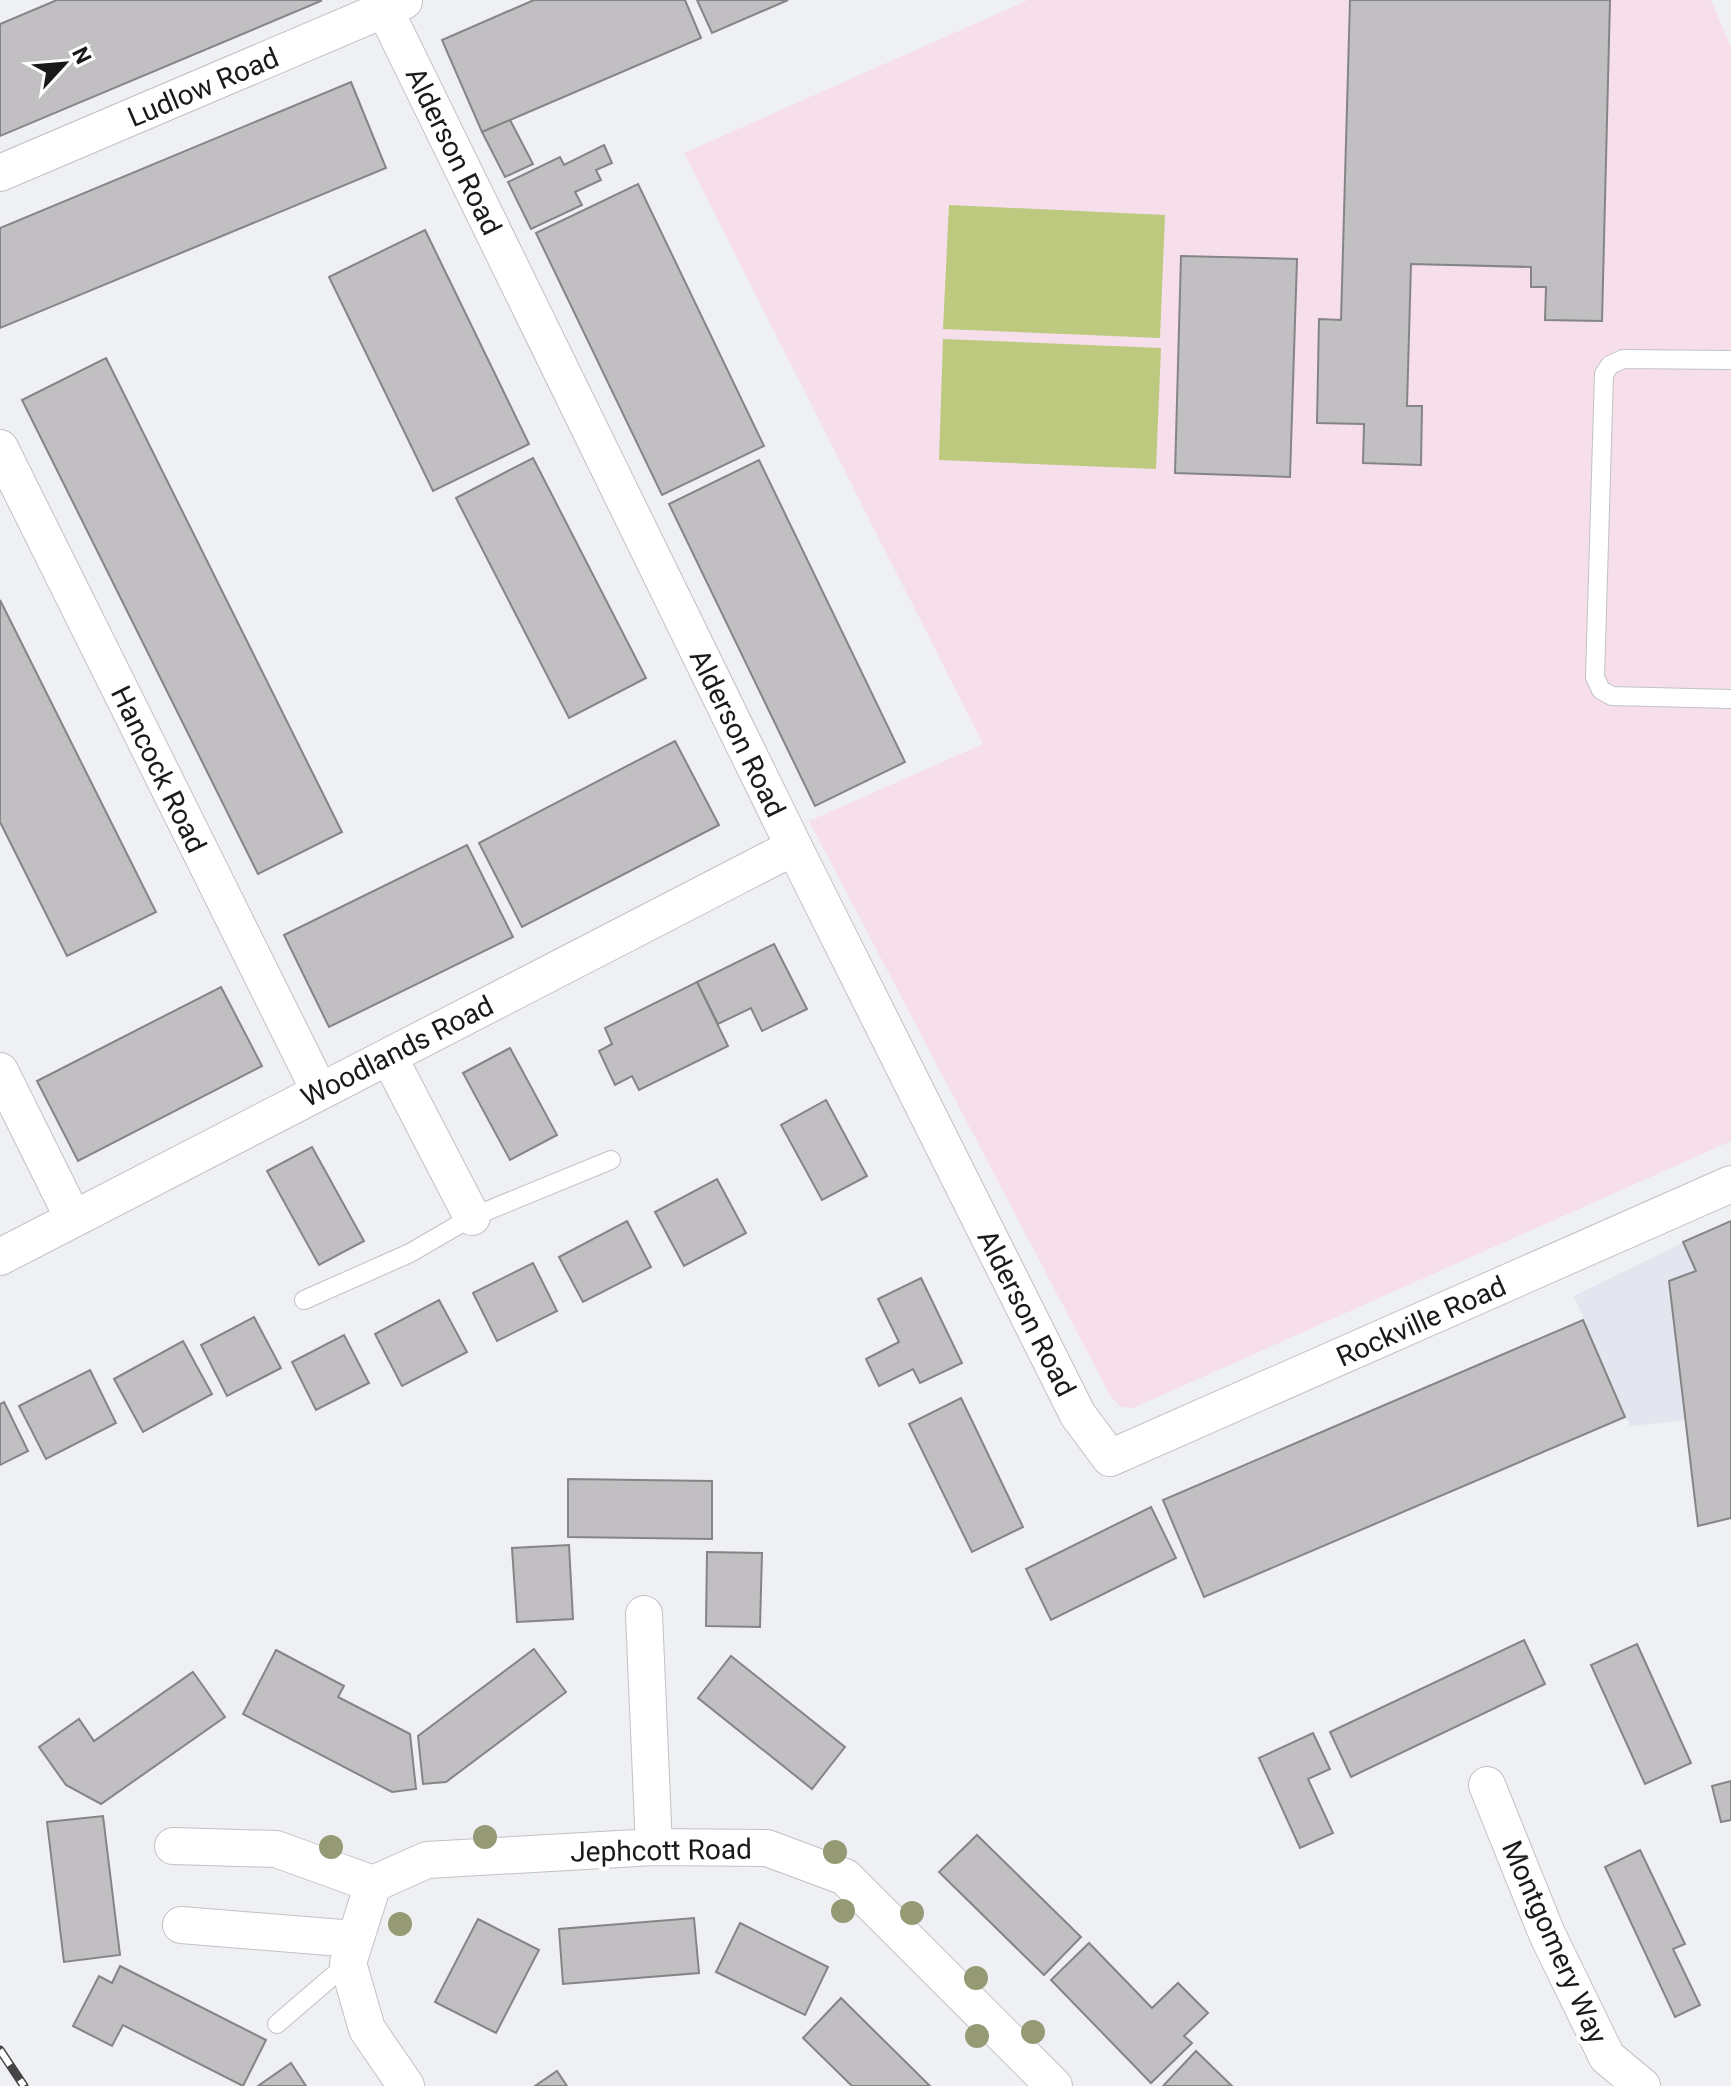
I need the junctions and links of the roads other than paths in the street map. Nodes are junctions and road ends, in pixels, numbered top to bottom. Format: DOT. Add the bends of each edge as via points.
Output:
graph roads {
  1 [pos="390,3"];
  2 [pos="0,173"];
  3 [pos="1731,360"];
  4 [pos="0,448"];
  5 [pos="1731,699"];
  6 [pos="794,847"];
  7 [pos="389,1057"];
  8 [pos="0,1071"];
  9 [pos="319,1090"];
  10 [pos="611,1160"];
  11 [pos="1731,1184"];
  12 [pos="472,1217"];
  13 [pos="73,1218"];
  14 [pos="0,1257"];
  15 [pos="304,1300"];
  16 [pos="1110,1458"];
  17 [pos="644,1614"];
  18 [pos="1487,1785"];
  19 [pos="173,1846"];
  20 [pos="654,1847"];
  21 [pos="373,1884"];
  22 [pos="181,1925"];
  23 [pos="351,1951"];
  24 [pos="277,2024"];
  25 [pos="406,2086"];
  26 [pos="1054,2086"];
  27 [pos="1642,2086"];
  1 -- 2 [label="street, Ludlow Road"];
  1 -- 6 [label="street, Alderson Road"];
  3 -- 5 [label="lane" via="1623,359 1604,374 1595,677 1601,690 1612,696"];
  4 -- 9 [label="street, Hancock Road"];
  6 -- 7 [label="street, Woodlands Road"];
  6 -- 16 [label="street, Alderson Road" via="1078,1415"];
  7 -- 9 [label="street, Woodlands Road"];
  7 -- 12 [label="street"];
  8 -- 13 [label="street"];
  9 -- 13 [label="street, Woodlands Road"];
  10 -- 12 [label="lane"];
  11 -- 16 [label="street, Rockville Road"];
  12 -- 15 [label="lane" via="410,1253"];
  13 -- 14 [label="street, Woodlands Road"];
  17 -- 20 [label="street"];
  18 -- 27 [label="street, Montgomery Way" via="1547,1934 1607,2057"];
  19 -- 21 [label="street" via="276,1849"];
  20 -- 21 [label="street, Jephcott Road" via="427,1860"];
  20 -- 26 [label="street, Jephcott Road" via="767,1848 845,1877"];
  21 -- 23 [label="street"];
  22 -- 23 [label="street"];
  23 -- 24 [label="lane"];
  23 -- 25 [label="street" via="367,2029"];
}
